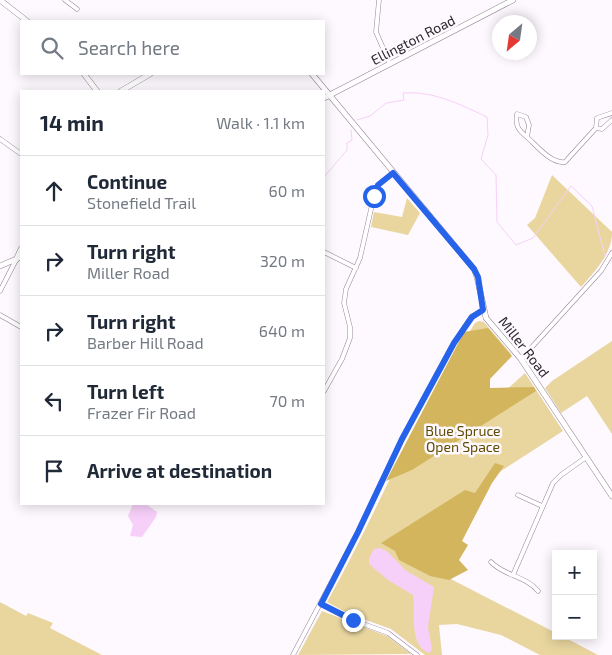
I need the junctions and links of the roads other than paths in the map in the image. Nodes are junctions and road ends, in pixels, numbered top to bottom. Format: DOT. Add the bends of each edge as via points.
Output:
graph roads {
  1 [pos="0,0"];
  2 [pos="65,0"];
  3 [pos="379,0"];
  4 [pos="513,0"];
  5 [pos="77,10"];
  6 [pos="26,20"];
  7 [pos="390,64"];
  8 [pos="85,75"];
  9 [pos="148,75"];
  10 [pos="313,75"];
  11 [pos="96,90"];
  12 [pos="123,90"];
  13 [pos="330,95"];
  14 [pos="325,98"];
  15 [pos="612,113"];
  16 [pos="612,120"];
  17 [pos="596,128"];
  18 [pos="527,137"];
  19 [pos="0,138"];
  20 [pos="20,153"];
  21 [pos="393,173"];
  22 [pos="325,252"];
  23 [pos="612,253"];
  24 [pos="18,258"];
  25 [pos="0,266"];
  26 [pos="356,268"];
  27 [pos="0,292"];
  28 [pos="483,310"];
  29 [pos="0,315"];
  30 [pos="20,326"];
  31 [pos="522,359"];
  32 [pos="325,389"];
  33 [pos="585,458"];
  34 [pos="518,495"];
  35 [pos="612,496"];
  36 [pos="542,506"];
  37 [pos="492,562"];
  38 [pos="513,575"];
  39 [pos="538,591"];
  40 [pos="321,604"];
  41 [pos="293,655"];
  42 [pos="417,655"];
  1 -- 6 [label="street"];
  2 -- 5 [label="street"];
  3 -- 7 [label="street" via="376,32"];
  4 -- 7 [label="street, Ellington Road"];
  7 -- 13 [label="street, Ellington Road"];
  8 -- 11 [label="street"];
  9 -- 12 [label="street"];
  10 -- 13 [label="street, Miller Road"];
  13 -- 14 [label="street, Ellington Road"];
  13 -- 21 [label="street, Miller Road"];
  15 -- 17 [label="street" via="598,117"];
  16 -- 17 [label="street" via="602,129"];
  17 -- 18 [label="street" via="562,163 555,161"];
  18 -- 18 [label="street" via="516,126 517,114 528,120"];
  19 -- 20 [label="street"];
  21 -- 26 [label="street" via="376,190"];
  21 -- 28 [label="street, Miller Road" via="474,269"];
  22 -- 26 [label="street"];
  23 -- 31 [label="street" via="601,270"];
  24 -- 25 [label="street"];
  24 -- 27 [label="street"];
  26 -- 32 [label="street" via="346,289 344,303 350,338"];
  28 -- 31 [label="street, Miller Road"];
  28 -- 40 [label="street" via="472,317 454,343 402,439"];
  29 -- 30 [label="street"];
  31 -- 33 [label="street, Miller Road"];
  33 -- 35 [label="street, Miller Road"];
  33 -- 36 [label="street" via="560,475"];
  34 -- 36 [label="street"];
  36 -- 38 [label="street"];
  37 -- 38 [label="street"];
  38 -- 39 [label="street" via="533,584"];
  40 -- 41 [label="street"];
  40 -- 42 [label="street" via="346,618 388,633"];
}
